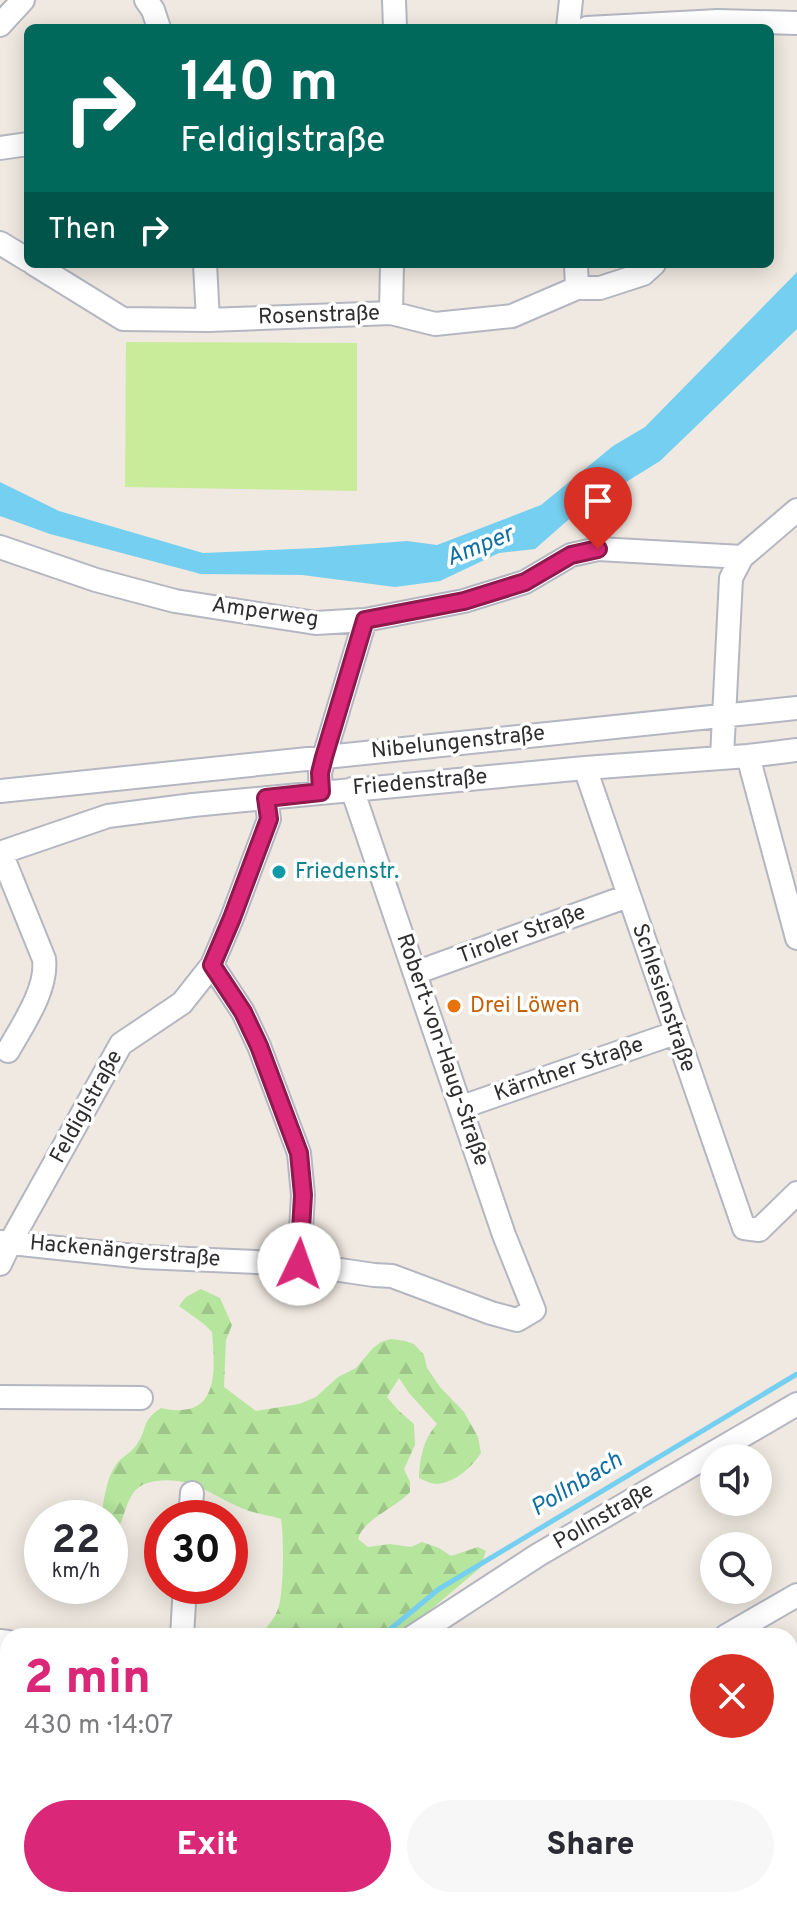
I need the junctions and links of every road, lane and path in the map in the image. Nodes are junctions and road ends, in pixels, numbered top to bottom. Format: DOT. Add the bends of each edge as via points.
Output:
graph roads {
  1 [pos="23,0"];
  2 [pos="146,0"];
  3 [pos="394,0"];
  4 [pos="571,0"];
  5 [pos="797,23"];
  6 [pos="158,24"];
  7 [pos="395,24"];
  8 [pos="568,24"];
  9 [pos="662,24"];
  10 [pos="0,25"];
  11 [pos="24,145"];
  12 [pos="0,148"];
  13 [pos="0,243"];
  14 [pos="24,258"];
  15 [pos="40,268"];
  16 [pos="205,268"];
  17 [pos="392,268"];
  18 [pos="576,268"];
  19 [pos="650,268"];
  20 [pos="577,288"];
  21 [pos="391,313"];
  22 [pos="208,320"];
  23 [pos="797,510"];
  24 [pos="0,547"];
  25 [pos="742,557"];
  26 [pos="365,620"];
  27 [pos="797,708"];
  28 [pos="725,715"];
  29 [pos="797,750"];
  30 [pos="748,756"];
  31 [pos="324,757"];
  32 [pos="722,757"];
  33 [pos="585,768"];
  34 [pos="352,789"];
  35 [pos="0,791"];
  36 [pos="321,792"];
  37 [pos="266,798"];
  38 [pos="1,853"];
  39 [pos="628,896"];
  40 [pos="797,938"];
  41 [pos="212,965"];
  42 [pos="415,973"];
  43 [pos="675,1033"];
  44 [pos="8,1051"];
  45 [pos="462,1107"];
  46 [pos="797,1193"];
  47 [pos="3,1249"];
  48 [pos="299,1264"];
  49 [pos="530,1313"];
  50 [pos="0,1397"];
  51 [pos="141,1398"];
  52 [pos="796,1406"];
  53 [pos="192,1493"];
  54 [pos="191,1500"];
  55 [pos="797,1595"];
  56 [pos="184,1604"];
  57 [pos="182,1628"];
  58 [pos="426,1628"];
  59 [pos="740,1628"];
  1 -- 10 [label="street"];
  2 -- 6 [label="street"];
  3 -- 7 [label="street"];
  4 -- 8 [label="street"];
  5 -- 9 [label="street"];
  11 -- 12 [label="street"];
  13 -- 14 [label="street"];
  15 -- 22 [label="street, Rosenstraße" via="123,319"];
  16 -- 22 [label="street"];
  17 -- 21 [label="street"];
  18 -- 20 [label="street"];
  19 -- 20 [label="street, Rosenstraße" via="600,288"];
  20 -- 21 [label="street, Rosenstraße" via="512,316 435,324"];
  21 -- 22 [label="street, Rosenstraße"];
  23 -- 25 [label="street"];
  24 -- 26 [label="street, Amperweg" via="175,601 316,623"];
  25 -- 26 [label="street, Amperweg" via="598,549 571,555 525,582 464,601"];
  25 -- 28 [label="street" via="731,578"];
  26 -- 31 [label="street"];
  27 -- 28 [label="street, Nibelungenstraße"];
  28 -- 31 [label="street, Nibelungenstraße"];
  28 -- 32 [label="street"];
  29 -- 30 [label="street, Friedenstraße"];
  30 -- 32 [label="street, Friedenstraße"];
  30 -- 40 [label="street"];
  31 -- 35 [label="street, Nibelungenstraße"];
  31 -- 36 [label="street"];
  32 -- 33 [label="street, Friedenstraße"];
  33 -- 34 [label="street, Friedenstraße"];
  33 -- 39 [label="street, Schlesienstraße"];
  34 -- 36 [label="street, Friedenstraße"];
  34 -- 42 [label="street, Robert-von-Haug-Straße"];
  36 -- 37 [label="street, Friedenstraße"];
  37 -- 38 [label="street, Friedenstraße" via="108,816"];
  37 -- 41 [label="street, Feldiglstraße" via="269,819"];
  38 -- 44 [label="street, Friedenstraße" via="46,970"];
  39 -- 42 [label="street, Tiroler Straße"];
  39 -- 43 [label="street, Schlesienstraße"];
  41 -- 47 [label="street, Feldiglstraße" via="182,1003 121,1044"];
  41 -- 48 [label="street" via="254,1034 299,1153"];
  42 -- 45 [label="street, Robert-von-Haug-Straße"];
  43 -- 45 [label="street, Kärntner Straße"];
  43 -- 46 [label="street, Schlesienstraße" via="744,1228 759,1230"];
  45 -- 49 [label="street, Robert-von-Haug-Straße"];
  47 -- 48 [label="street, Hackenängerstraße"];
  48 -- 49 [label="street, Hackenängerstraße" via="392,1276 517,1320"];
  50 -- 51 [label="street"];
  52 -- 58 [label="street, Pollnstraße" via="538,1555"];
  53 -- 54 [label="street"];
  55 -- 59 [label="street"];
  56 -- 57 [label="street"];
}
